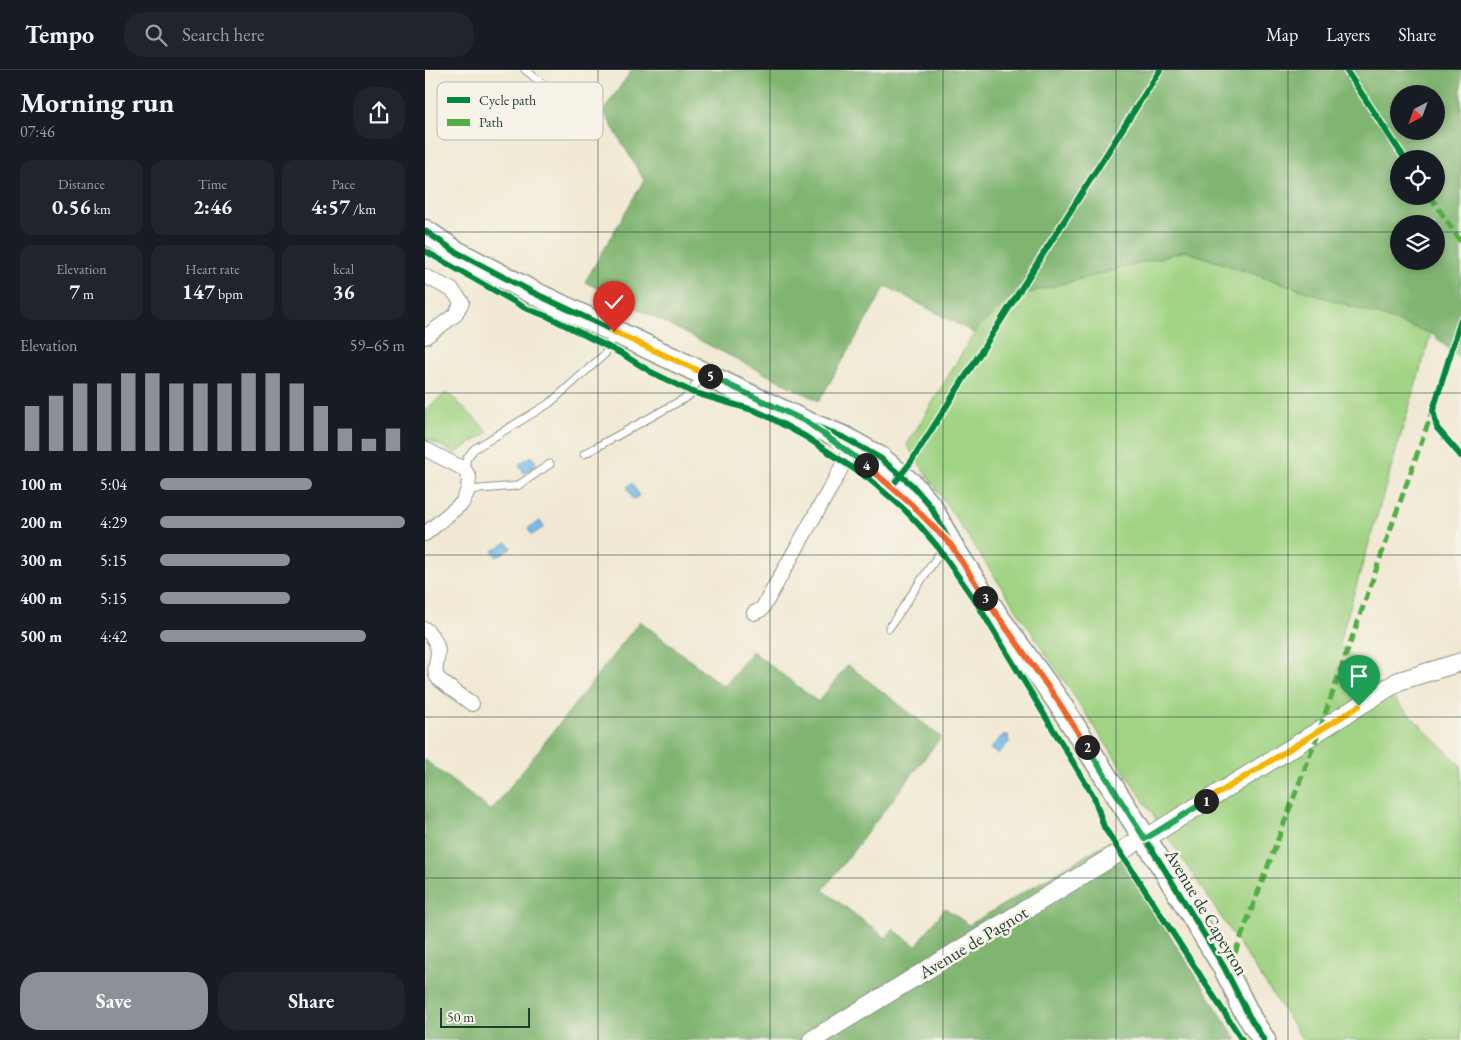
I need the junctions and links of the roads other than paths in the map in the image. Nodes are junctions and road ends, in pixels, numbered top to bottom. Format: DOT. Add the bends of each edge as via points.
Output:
graph roads {
  1 [pos="525,70"];
  2 [pos="540,82"];
  3 [pos="425,232"];
  4 [pos="425,276"];
  5 [pos="614,332"];
  6 [pos="425,337"];
  7 [pos="702,372"];
  8 [pos="807,422"];
  9 [pos="425,449"];
  10 [pos="849,452"];
  11 [pos="584,454"];
  12 [pos="550,464"];
  13 [pos="464,469"];
  14 [pos="468,490"];
  15 [pos="425,534"];
  16 [pos="951,545"];
  17 [pos="754,613"];
  18 [pos="889,628"];
  19 [pos="425,629"];
  20 [pos="1461,662"];
  21 [pos="472,704"];
  22 [pos="1139,841"];
  23 [pos="812,1040"];
  24 [pos="1265,1040"];
  1 -- 2 [label="lane"];
  3 -- 5 [label="main road, Avenue de Capeyron" via="517,284"];
  4 -- 6 [label="street" via="452,290 462,302 455,315"];
  5 -- 7 [label="main road, Avenue de Capeyron"];
  5 -- 13 [label="lane" via="605,354 550,402 474,449"];
  7 -- 8 [label="main road, Avenue de Capeyron"];
  7 -- 11 [label="lane" via="689,396"];
  8 -- 10 [label="main road, Avenue de Capeyron"];
  8 -- 16 [label="main road, Avenue de Capeyron" via="863,447 901,475 931,507"];
  9 -- 13 [label="street"];
  10 -- 16 [label="main road, Avenue de Capeyron" via="905,498"];
  10 -- 17 [label="street" via="762,609"];
  12 -- 14 [label="lane" via="517,486"];
  13 -- 14 [label="street" via="469,477"];
  14 -- 15 [label="street" via="462,503"];
  16 -- 18 [label="lane" via="941,551"];
  16 -- 22 [label="main road, Avenue de Capeyron" via="999,619 1047,707"];
  19 -- 21 [label="street" via="433,636 439,650 438,678"];
  20 -- 22 [label="street, Avenue de Pagnot" via="1399,681"];
  22 -- 23 [label="street, Avenue de Pagnot"];
  22 -- 24 [label="main road, Avenue de Capeyron"];
}
